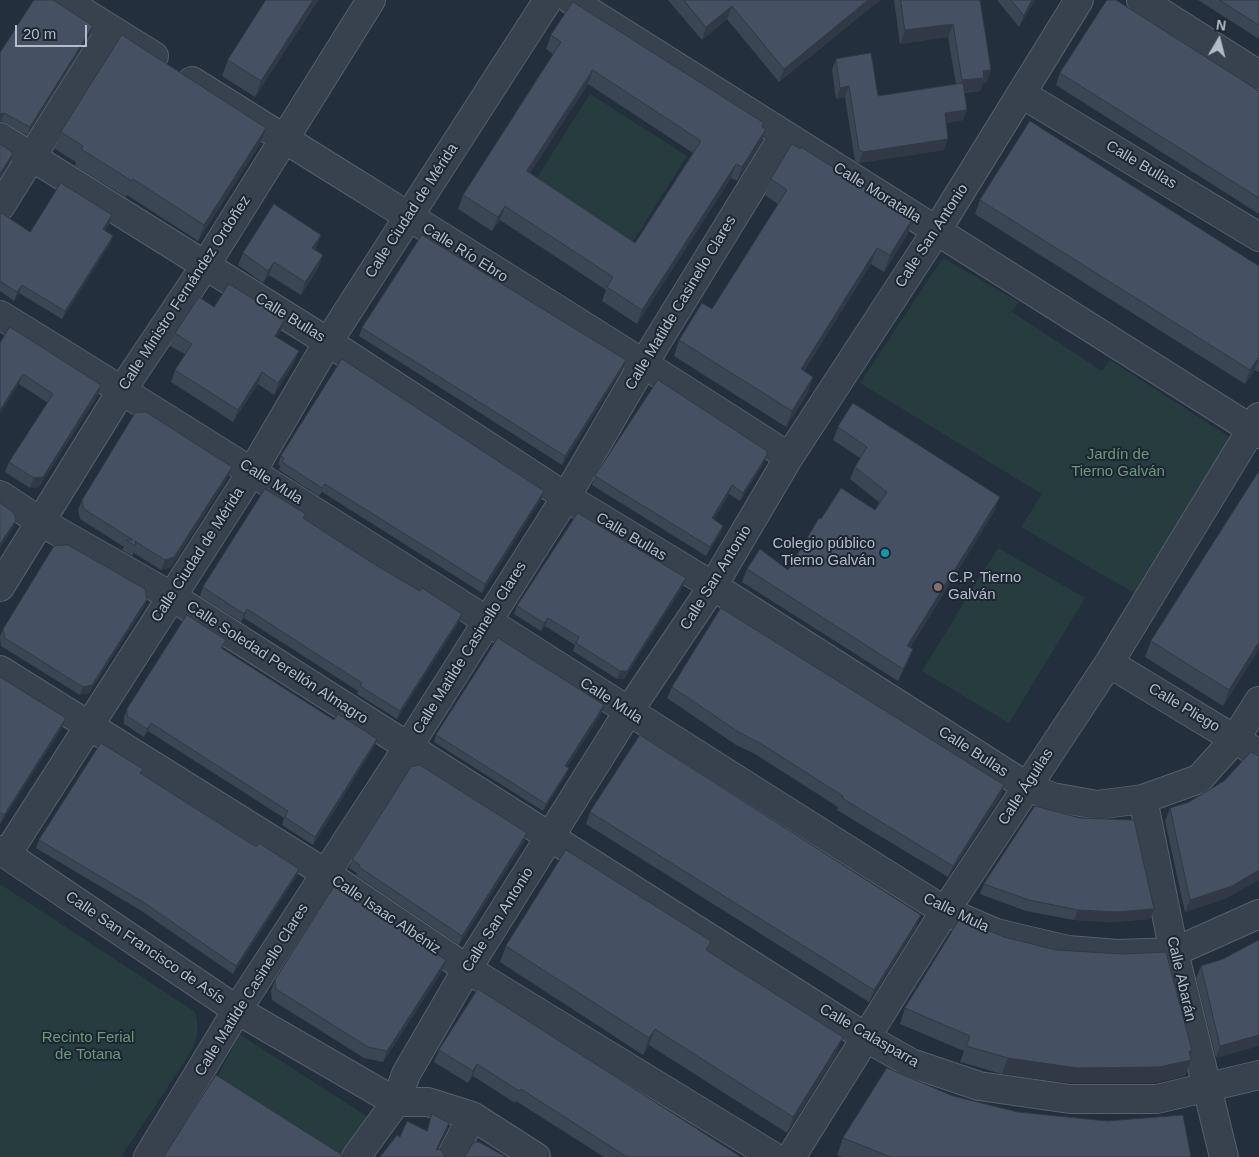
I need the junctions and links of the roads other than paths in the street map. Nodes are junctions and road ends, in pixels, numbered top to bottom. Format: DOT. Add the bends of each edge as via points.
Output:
graph roads {
  1 [pos="64,0"];
  2 [pos="372,0"];
  3 [pos="548,0"];
  4 [pos="571,0"];
  5 [pos="1079,0"];
  6 [pos="1141,0"];
  7 [pos="111,30"];
  8 [pos="1259,75"];
  9 [pos="1022,94"];
  10 [pos="784,135"];
  11 [pos="0,137"];
  12 [pos="284,139"];
  13 [pos="32,157"];
  14 [pos="0,208"];
  15 [pos="408,218"];
  16 [pos="937,230"];
  17 [pos="1259,237"];
  18 [pos="205,266"];
  19 [pos="0,315"];
  20 [pos="328,342"];
  21 [pos="644,363"];
  22 [pos="122,390"];
  23 [pos="1257,426"];
  24 [pos="790,457"];
  25 [pos="253,470"];
  26 [pos="0,495"];
  27 [pos="566,497"];
  28 [pos="41,522"];
  29 [pos="713,586"];
  30 [pos="0,587"];
  31 [pos="171,596"];
  32 [pos="487,619"];
  33 [pos="1109,663"];
  34 [pos="0,670"];
  35 [pos="1259,701"];
  36 [pos="628,712"];
  37 [pos="88,726"];
  38 [pos="1235,739"];
  39 [pos="408,747"];
  40 [pos="1259,754"];
  41 [pos="1026,786"];
  42 [pos="1143,799"];
  43 [pos="550,838"];
  44 [pos="3,852"];
  45 [pos="325,873"];
  46 [pos="945,911"];
  47 [pos="1259,914"];
  48 [pos="1174,952"];
  49 [pos="467,969"];
  50 [pos="237,1010"];
  51 [pos="865,1037"];
  52 [pos="1259,1075"];
  53 [pos="1208,1088"];
  54 [pos="396,1102"];
  55 [pos="472,1116"];
  56 [pos="148,1157"];
  57 [pos="356,1157"];
  58 [pos="451,1157"];
  59 [pos="536,1157"];
  60 [pos="774,1157"];
  61 [pos="791,1157"];
  62 [pos="1224,1157"];
  1 -- 7 [label="street, Calle Río Ebro"];
  2 -- 12 [label="street, Calle Ministro Fernández Ordoñez"];
  3 -- 15 [label="street, Calle Ciudad de Mérida"];
  4 -- 10 [label="street, Calle Moratalla"];
  5 -- 9 [label="street, Calle San Antonio"];
  6 -- 8 [label="street"];
  7 -- 12 [label="street, Calle Río Ebro"];
  7 -- 13 [label="street"];
  9 -- 16 [label="street, Calle San Antonio"];
  9 -- 17 [label="street, Calle Bullas"];
  10 -- 16 [label="street, Calle Moratalla"];
  10 -- 21 [label="street, Calle Matilde Casinello Clares"];
  11 -- 13 [label="street, Calle Bullas"];
  12 -- 15 [label="street, Calle Río Ebro"];
  12 -- 18 [label="street, Calle Ministro Fernández Ordoñez"];
  13 -- 14 [label="street"];
  13 -- 18 [label="street, Calle Bullas"];
  15 -- 20 [label="street, Calle Ciudad de Mérida"];
  15 -- 21 [label="street, Calle Río Ebro"];
  16 -- 23 [label="street, Calle Moratalla"];
  16 -- 24 [label="street, Calle San Antonio"];
  18 -- 20 [label="street, Calle Bullas"];
  18 -- 22 [label="street, Calle Ministro Fernández Ordoñez"];
  19 -- 22 [label="street, Calle Mula"];
  20 -- 25 [label="street, Calle Ciudad de Mérida"];
  20 -- 27 [label="street, Calle Bullas"];
  21 -- 24 [label="street, Calle Río Ebro"];
  21 -- 27 [label="street, Calle Matilde Casinello Clares"];
  22 -- 25 [label="street, Calle Mula"];
  22 -- 28 [label="street, Calle Ministro Fernández Ordoñez"];
  23 -- 33 [label="street, Calle Águilas"];
  24 -- 29 [label="street, Calle San Antonio"];
  25 -- 31 [label="street, Calle Ciudad de Mérida"];
  25 -- 32 [label="street, Calle Mula"];
  26 -- 28 [label="street, Calle Soledad Perellón Almagro"];
  27 -- 29 [label="street, Calle Bullas"];
  27 -- 32 [label="street, Calle Matilde Casinello Clares"];
  28 -- 30 [label="street, Calle Ministro Fernández Ordoñez"];
  28 -- 31 [label="street, Calle Soledad Perellón Almagro"];
  29 -- 36 [label="street, Calle San Antonio"];
  29 -- 41 [label="street, Calle Bullas"];
  31 -- 37 [label="street, Calle Ciudad de Mérida"];
  31 -- 39 [label="street, Calle Soledad Perellón Almagro"];
  32 -- 36 [label="street, Calle Mula"];
  32 -- 39 [label="street, Calle Matilde Casinello Clares"];
  33 -- 38 [label="street, Calle Pliego"];
  33 -- 41 [label="street, Calle Águilas"];
  34 -- 37 [label="street, Calle Isaac Albéniz"];
  35 -- 38 [label="street, Calle Bullas"];
  36 -- 43 [label="street, Calle San Antonio"];
  36 -- 46 [label="street, Calle Mula"];
  37 -- 44 [label="street, Calle Ciudad de Mérida"];
  37 -- 45 [label="street, Calle Isaac Albéniz"];
  38 -- 40 [label="street, Calle Pliego"];
  38 -- 42 [label="street, Calle Bullas" via="1199,779"];
  39 -- 43 [label="street, Calle Soledad Perellón Almagro"];
  39 -- 45 [label="street, Calle Matilde Casinello Clares"];
  41 -- 42 [label="street, Calle Bullas" via="1052,797 1097,805"];
  41 -- 46 [label="street, Calle Águilas"];
  42 -- 48 [label="street, Calle Abarán"];
  43 -- 49 [label="street, Calle San Antonio"];
  43 -- 51 [label="street, Calle Calasparra"];
  44 -- 50 [label="street, Calle San Francisco de Asís"];
  45 -- 49 [label="street, Calle Isaac Albéniz"];
  45 -- 50 [label="street, Calle Matilde Casinello Clares"];
  46 -- 48 [label="street, Calle Mula" via="996,933 1068,950 1118,954"];
  46 -- 51 [label="street, Calle Águilas"];
  47 -- 48 [label="street, Calle Mula"];
  48 -- 53 [label="street, Calle Abarán"];
  49 -- 54 [label="street, Calle San Antonio" via="406,1074"];
  49 -- 60 [label="street, Calle Isaac Albéniz"];
  50 -- 54 [label="street, Calle San Francisco de Asís"];
  50 -- 56 [label="street, Calle Matilde Casinello Clares"];
  51 -- 53 [label="street, Calle Calasparra" via="911,1063 979,1086 1070,1099 1157,1099"];
  51 -- 61 [label="street, Calle Águilas"];
  52 -- 53 [label="street, Calle Calasparra"];
  53 -- 62 [label="street, Calle Abarán"];
  54 -- 55 [label="street" via="428,1102"];
  54 -- 57 [label="street, Calle San Antonio"];
  55 -- 58 [label="street"];
  55 -- 59 [label="street"];
}
